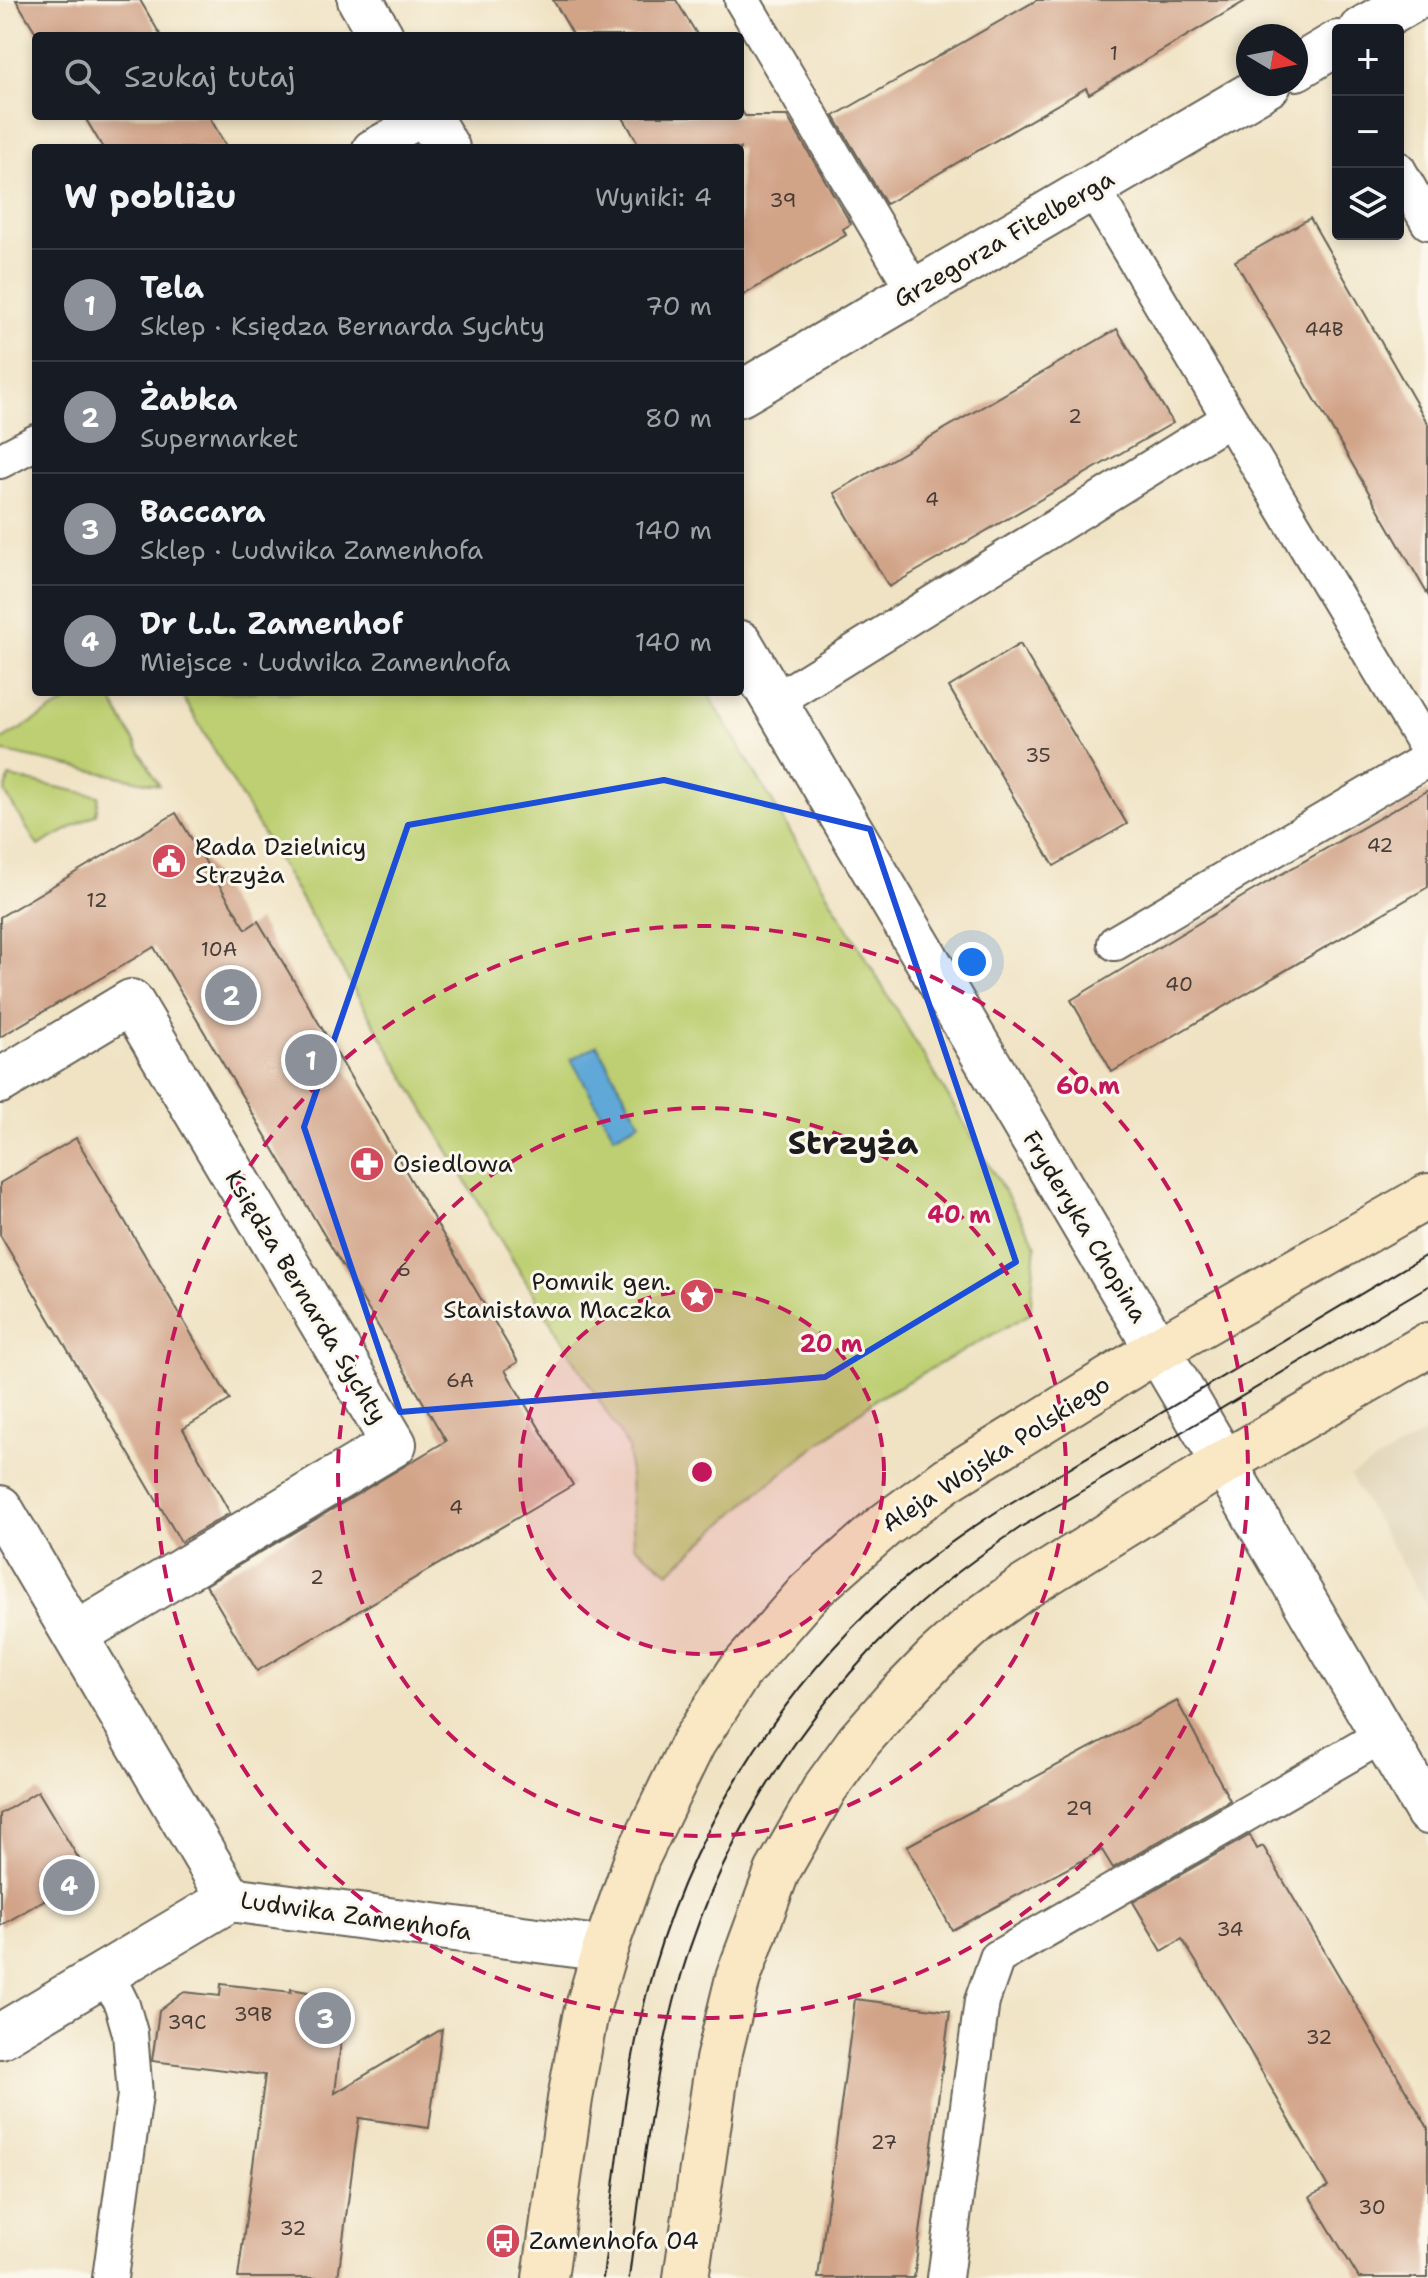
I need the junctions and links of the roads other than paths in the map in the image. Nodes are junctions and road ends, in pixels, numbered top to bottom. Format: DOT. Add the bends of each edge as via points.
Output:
graph roads {
  1 [pos="360,0"];
  2 [pos="742,0"];
  3 [pos="1412,0"];
  4 [pos="1374,24"];
  5 [pos="379,32"];
  6 [pos="1249,96"];
  7 [pos="421,120"];
  8 [pos="430,120"];
  9 [pos="377,144"];
  10 [pos="445,144"];
  11 [pos="1404,180"];
  12 [pos="1092,188"];
  13 [pos="1428,222"];
  14 [pos="915,292"];
  15 [pos="744,392"];
  16 [pos="1229,419"];
  17 [pos="32,444"];
  18 [pos="0,461"];
  19 [pos="744,650"];
  20 [pos="775,701"];
  21 [pos="1428,750"];
  22 [pos="1428,759"];
  23 [pos="1115,943"];
  24 [pos="0,1081"];
  25 [pos="1428,1196"];
  26 [pos="1428,1345"];
  27 [pos="1157,1350"];
  28 [pos="1224,1463"];
  29 [pos="0,1508"];
  30 [pos="75,1635"];
  31 [pos="1383,1735"];
  32 [pos="1428,1812"];
  33 [pos="230,1899"];
  34 [pos="605,1949"];
  35 [pos="106,1973"];
  36 [pos="0,2036"];
  37 [pos="110,2278"];
  38 [pos="545,2278"];
  39 [pos="686,2278"];
  40 [pos="945,2278"];
  1 -- 5 [label="street"];
  2 -- 14 [label="lane"];
  3 -- 4 [label="street"];
  6 -- 12 [label="street, Grzegorza Fitelberga"];
  7 -- 9 [label="lane"];
  8 -- 10 [label="street"];
  11 -- 13 [label="lane"];
  12 -- 14 [label="street, Grzegorza Fitelberga"];
  12 -- 16 [label="lane"];
  14 -- 15 [label="street, Grzegorza Fitelberga"];
  16 -- 20 [label="lane"];
  16 -- 21 [label="lane"];
  17 -- 18 [label="lane"];
  19 -- 20 [label="street, Fryderyka Chopina"];
  20 -- 27 [label="street, Fryderyka Chopina"];
  22 -- 23 [label="lane"];
  24 -- 30 [label="street, Księdza Bernarda Sychty" via="131,1002 394,1444"];
  25 -- 27 [label="street, Aleja Wojska Polskiego"];
  26 -- 28 [label="street"];
  27 -- 28 [label="street, Fryderyka Chopina"];
  27 -- 34 [label="street, Aleja Wojska Polskiego" via="948,1479 808,1593 739,1672 693,1743 637,1858"];
  28 -- 31 [label="street, Fryderyka Chopina"];
  28 -- 39 [label="street" via="977,1621 894,1701 825,1788 777,1872 738,1978 718,2060"];
  29 -- 30 [label="street"];
  30 -- 33 [label="street"];
  31 -- 32 [label="street, Fryderyka Chopina"];
  31 -- 40 [label="lane" via="997,1958 982,2001"];
  33 -- 34 [label="street, Ludwika Zamenhofa"];
  33 -- 35 [label="street, Ludwika Zamenhofa"];
  34 -- 38 [label="street, Aleja Wojska Polskiego" via="585,2017 570,2099"];
  35 -- 36 [label="street, Ludwika Zamenhofa"];
  35 -- 37 [label="lane" via="130,2033 135,2095"];
}
